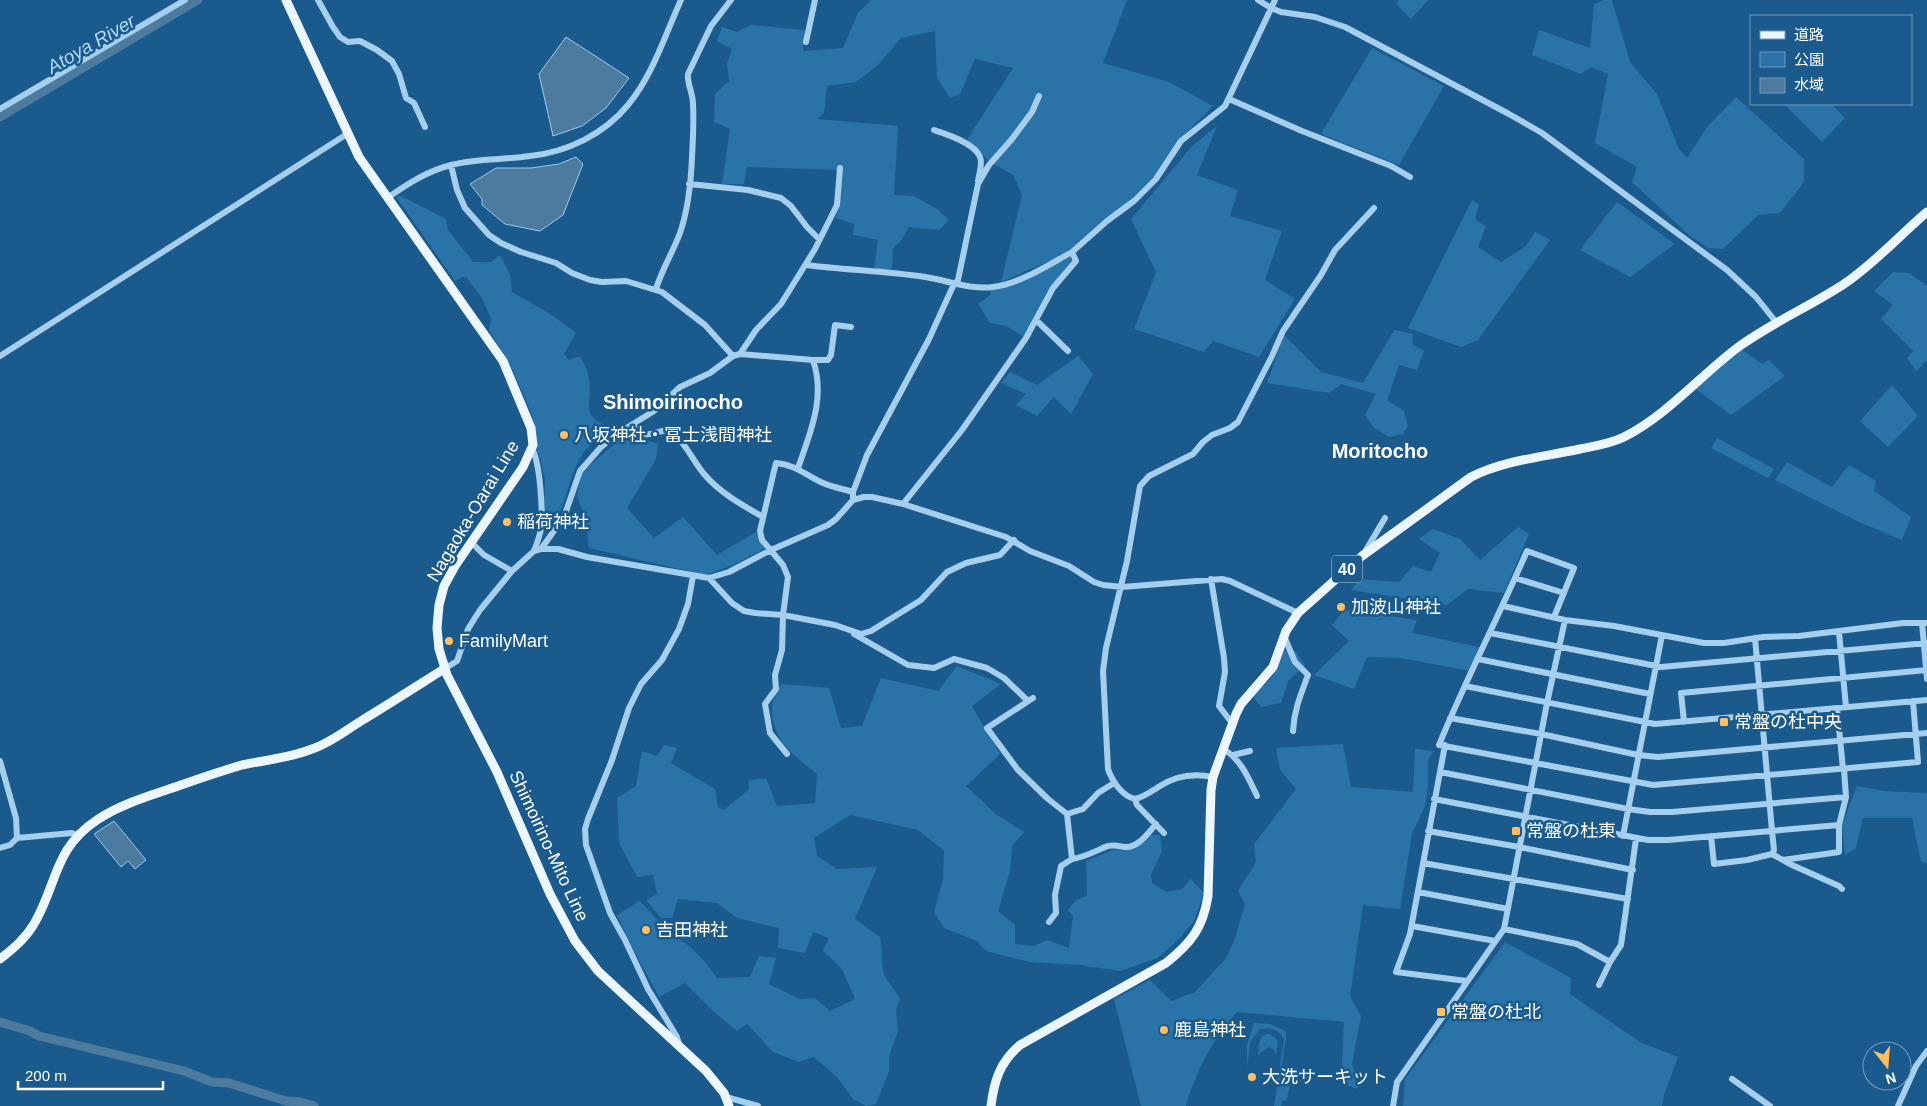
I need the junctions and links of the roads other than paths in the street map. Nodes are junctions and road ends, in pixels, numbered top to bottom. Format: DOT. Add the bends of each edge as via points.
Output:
graph roads {
  1 [pos="185,0"];
  2 [pos="286,0"];
  3 [pos="318,0"];
  4 [pos="681,0"];
  5 [pos="731,0"];
  6 [pos="815,0"];
  7 [pos="1258,0"];
  8 [pos="1275,0"];
  9 [pos="1271,8"];
  10 [pos="806,42"];
  11 [pos="1040,96"];
  12 [pos="1229,99"];
  13 [pos="0,109"];
  14 [pos="425,127"];
  15 [pos="934,130"];
  16 [pos="347,134"];
  17 [pos="451,165"];
  18 [pos="840,168"];
  19 [pos="1410,178"];
  20 [pos="689,184"];
  21 [pos="978,184"];
  22 [pos="388,198"];
  23 [pos="1374,208"];
  24 [pos="1927,212"];
  25 [pos="819,240"];
  26 [pos="1072,252"];
  27 [pos="806,265"];
  28 [pos="954,284"];
  29 [pos="656,289"];
  30 [pos="1036,320"];
  31 [pos="1776,322"];
  32 [pos="851,327"];
  33 [pos="1068,350"];
  34 [pos="736,355"];
  35 [pos="0,356"];
  36 [pos="813,360"];
  37 [pos="633,425"];
  38 [pos="532,448"];
  39 [pos="798,468"];
  40 [pos="853,496"];
  41 [pos="903,504"];
  42 [pos="763,516"];
  43 [pos="1385,518"];
  44 [pos="1014,540"];
  45 [pos="471,542"];
  46 [pos="541,549"];
  47 [pos="771,550"];
  48 [pos="534,551"];
  49 [pos="1362,556"];
  50 [pos="512,571"];
  51 [pos="692,576"];
  52 [pos="709,578"];
  53 [pos="1515,578"];
  54 [pos="1211,579"];
  55 [pos="1122,587"];
  56 [pos="1564,593"];
  57 [pos="1503,606"];
  58 [pos="1298,612"];
  59 [pos="783,615"];
  60 [pos="1554,618"];
  61 [pos="1565,620"];
  62 [pos="1924,623"];
  63 [pos="1838,632"];
  64 [pos="853,633"];
  65 [pos="1490,633"];
  66 [pos="1662,635"];
  67 [pos="1284,636"];
  68 [pos="1755,638"];
  69 [pos="1926,643"];
  70 [pos="1559,648"];
  71 [pos="1840,650"];
  72 [pos="1756,658"];
  73 [pos="1478,659"];
  74 [pos="1656,666"];
  75 [pos="444,669"];
  76 [pos="1926,670"];
  77 [pos="1553,674"];
  78 [pos="1843,678"];
  79 [pos="1927,679"];
  80 [pos="1759,685"];
  81 [pos="1465,686"];
  82 [pos="1650,694"];
  83 [pos="1927,700"];
  84 [pos="1913,701"];
  85 [pos="1547,703"];
  86 [pos="1846,707"];
  87 [pos="1837,708"];
  88 [pos="1762,715"];
  89 [pos="1450,718"];
  90 [pos="1232,722"];
  91 [pos="1645,722"];
  92 [pos="1684,722"];
  93 [pos="1293,731"];
  94 [pos="1927,733"];
  95 [pos="1541,734"];
  96 [pos="1916,734"];
  97 [pos="1841,740"];
  98 [pos="1445,745"];
  99 [pos="1764,748"];
  100 [pos="1223,749"];
  101 [pos="1250,751"];
  102 [pos="787,754"];
  103 [pos="1233,755"];
  104 [pos="1638,755"];
  105 [pos="0,761"];
  106 [pos="1536,763"];
  107 [pos="1844,769"];
  108 [pos="1440,772"];
  109 [pos="1767,775"];
  110 [pos="1213,777"];
  111 [pos="1633,782"];
  112 [pos="1114,783"];
  113 [pos="1530,790"];
  114 [pos="1257,796"];
  115 [pos="1846,797"];
  116 [pos="1136,799"];
  117 [pos="1434,799"];
  118 [pos="1770,803"];
  119 [pos="1628,809"];
  120 [pos="1067,814"];
  121 [pos="1525,818"];
  122 [pos="1156,824"];
  123 [pos="1839,824"];
  124 [pos="1428,831"];
  125 [pos="1772,831"];
  126 [pos="1164,833"];
  127 [pos="78,836"];
  128 [pos="1623,836"];
  129 [pos="1711,836"];
  130 [pos="21,837"];
  131 [pos="1636,839"];
  132 [pos="1519,847"];
  133 [pos="0,848"];
  134 [pos="1772,854"];
  135 [pos="1072,859"];
  136 [pos="1783,860"];
  137 [pos="1423,863"];
  138 [pos="1633,870"];
  139 [pos="1513,880"];
  140 [pos="1842,889"];
  141 [pos="1418,892"];
  142 [pos="1628,898"];
  143 [pos="1508,909"];
  144 [pos="1049,922"];
  145 [pos="1412,926"];
  146 [pos="1504,929"];
  147 [pos="1495,941"];
  148 [pos="0,959"];
  149 [pos="1610,962"];
  150 [pos="1467,981"];
  151 [pos="1600,985"];
  152 [pos="679,1044"];
  153 [pos="1927,1051"];
  154 [pos="1732,1079"];
  155 [pos="728,1101"];
  156 [pos="758,1106"];
  157 [pos="991,1106"];
  158 [pos="1393,1106"];
  159 [pos="1770,1106"];
  160 [pos="1898,1106"];
  1 -- 13 [label="street"];
  2 -- 16 [label="main road, Nagaoka-Oarai Line"];
  3 -- 14 [label="street" via="340,37 348,42 360,41 392,61 400,74 406,98 414,103"];
  4 -- 17 [label="street" via="642,84 627,106 595,134 572,146 544,154"];
  5 -- 20 [label="street" via="712,26 688,74 693,101"];
  6 -- 10 [label="street"];
  7 -- 9 [label="street"];
  8 -- 9 [label="street"];
  9 -- 12 [label="street"];
  9 -- 31 [label="street" via="1345,27 1542,133 1727,270 1756,297"];
  11 -- 21 [label="street" via="1027,119 989,165"];
  12 -- 19 [label="street" via="1302,132 1391,166"];
  12 -- 26 [label="street" via="1225,106 1181,141 1156,179 1134,201 1096,229"];
  15 -- 21 [label="street" via="960,139 979,155"];
  16 -- 22 [label="main road, Nagaoka-Oarai Line"];
  16 -- 35 [label="street"];
  17 -- 22 [label="street" via="420,177"];
  17 -- 29 [label="street" via="465,208 500,243 556,262 590,280 626,280"];
  18 -- 25 [label="street" via="837,205"];
  20 -- 25 [label="street" via="748,190 781,198"];
  20 -- 29 [label="street" via="680,232"];
  21 -- 28 [label="street" via="958,280"];
  22 -- 38 [label="main road, Nagaoka-Oarai Line" via="503,361 530,422"];
  23 -- 55 [label="street" via="1334,250 1283,331 1238,422 1212,435 1193,454 1143,480"];
  24 -- 31 [label="main road, 40" via="1846,283"];
  25 -- 27 [label="street"];
  26 -- 28 [label="street" via="1044,268 998,286 984,288"];
  26 -- 30 [label="street" via="1076,261 1053,288"];
  27 -- 28 [label="street" via="928,277"];
  27 -- 34 [label="street" via="781,304"];
  28 -- 40 [label="street" via="929,339 867,455"];
  29 -- 34 [label="street" via="705,325"];
  30 -- 33 [label="street"];
  30 -- 41 [label="street" via="968,422"];
  31 -- 49 [label="main road, 40" via="1736,349 1662,412 1629,434 1596,446 1480,472 1461,482"];
  32 -- 36 [label="street" via="835,326 830,358"];
  34 -- 36 [label="street"];
  34 -- 37 [label="street" via="710,373 680,387"];
  36 -- 39 [label="street" via="818,407"];
  37 -- 42 [label="street" via="643,435 663,431 673,434 714,485"];
  37 -- 46 [label="street" via="611,438 584,464 564,517"];
  38 -- 45 [label="main road, Nagaoka-Oarai Line" via="523,467"];
  38 -- 48 [label="street" via="536,458 542,520"];
  39 -- 40 [label="street"];
  39 -- 42 [label="street" via="776,463"];
  40 -- 41 [label="street"];
  40 -- 47 [label="street" via="828,525"];
  41 -- 44 [label="street"];
  42 -- 47 [label="street" via="760,537"];
  43 -- 49 [label="street"];
  44 -- 55 [label="street" via="1030,551 1069,566 1094,582"];
  44 -- 64 [label="street" via="1000,555 966,563 947,572 921,600 872,631"];
  45 -- 50 [label="street" via="484,555"];
  45 -- 75 [label="main road, Nagaoka-Oarai Line" via="448,578 439,605 437,639"];
  46 -- 48 [label="street"];
  46 -- 51 [label="street" via="558,549"];
  47 -- 52 [label="street" via="729,572"];
  47 -- 59 [label="street" via="788,577"];
  48 -- 50 [label="street"];
  49 -- 58 [label="main road, 40"];
  50 -- 75 [label="street" via="473,620 457,661"];
  51 -- 52 [label="street"];
  51 -- 152 [label="street" via="688,604 679,629 662,660 641,684 629,708 588,819 585,838 610,913"];
  52 -- 59 [label="street" via="744,611"];
  53 -- 56 [label="street"];
  53 -- 56 [label="street" via="1527,551 1574,568"];
  53 -- 57 [label="street"];
  54 -- 55 [label="street"];
  54 -- 58 [label="street" via="1230,581"];
  54 -- 90 [label="street" via="1225,672 1219,706"];
  55 -- 112 [label="street" via="1103,671 1106,762"];
  56 -- 60 [label="street"];
  57 -- 60 [label="street"];
  57 -- 65 [label="street"];
  58 -- 67 [label="main road, 40"];
  59 -- 64 [label="street"];
  59 -- 102 [label="street" via="776,689 765,704 770,733"];
  60 -- 61 [label="street"];
  61 -- 66 [label="street"];
  61 -- 70 [label="street"];
  62 -- 63 [label="street"];
  62 -- 69 [label="street"];
  63 -- 68 [label="street"];
  63 -- 71 [label="street"];
  64 -- 120 [label="street" via="908,665 934,668 954,659 987,668 1030,699 987,728 1018,770"];
  65 -- 70 [label="street"];
  65 -- 73 [label="street"];
  66 -- 68 [label="street" via="1704,643"];
  66 -- 74 [label="street"];
  67 -- 90 [label="main road, 40" via="1273,667 1241,704"];
  67 -- 93 [label="street" via="1295,662 1308,675 1298,701"];
  68 -- 72 [label="street"];
  69 -- 71 [label="street"];
  69 -- 76 [label="street"];
  70 -- 74 [label="street"];
  70 -- 77 [label="street"];
  71 -- 72 [label="street"];
  71 -- 78 [label="street"];
  72 -- 74 [label="street"];
  72 -- 80 [label="street"];
  73 -- 77 [label="street"];
  73 -- 81 [label="street"];
  74 -- 82 [label="street"];
  75 -- 127 [label="main road" via="315,748 241,766 148,796 112,811"];
  75 -- 152 [label="main road, Shimoirino-Mito Line" via="497,772 550,894 575,941 598,971"];
  76 -- 78 [label="street"];
  76 -- 79 [label="street"];
  77 -- 82 [label="street"];
  77 -- 85 [label="street"];
  78 -- 80 [label="street"];
  78 -- 86 [label="street"];
  80 -- 88 [label="street"];
  80 -- 92 [label="street" via="1681,693"];
  81 -- 85 [label="street"];
  81 -- 89 [label="street"];
  82 -- 91 [label="street"];
  83 -- 84 [label="street"];
  84 -- 86 [label="street"];
  84 -- 96 [label="street"];
  85 -- 91 [label="street"];
  85 -- 95 [label="street"];
  86 -- 87 [label="street"];
  87 -- 88 [label="street"];
  87 -- 97 [label="street"];
  88 -- 92 [label="street"];
  88 -- 99 [label="street"];
  89 -- 95 [label="street"];
  89 -- 98 [label="street" via="1439,745"];
  90 -- 100 [label="main road, 40"];
  91 -- 92 [label="street"];
  91 -- 104 [label="street"];
  94 -- 96 [label="street"];
  95 -- 104 [label="street"];
  95 -- 106 [label="street"];
  96 -- 97 [label="street"];
  96 -- 107 [label="street" via="1918,762"];
  97 -- 99 [label="street"];
  97 -- 107 [label="street"];
  98 -- 106 [label="street"];
  98 -- 108 [label="street"];
  99 -- 104 [label="street" via="1666,757"];
  99 -- 109 [label="street"];
  100 -- 103 [label="street"];
  100 -- 110 [label="main road, 40"];
  101 -- 103 [label="street"];
  103 -- 114 [label="street"];
  104 -- 111 [label="street"];
  105 -- 130 [label="street"];
  106 -- 111 [label="street"];
  106 -- 113 [label="street"];
  107 -- 109 [label="street"];
  107 -- 115 [label="street"];
  108 -- 113 [label="street"];
  108 -- 117 [label="street"];
  109 -- 111 [label="street" via="1660,785"];
  109 -- 118 [label="street"];
  110 -- 116 [label="street" via="1198,774 1181,777"];
  110 -- 157 [label="main road, 40" via="1208,896 1198,931 1185,948 1166,963 1020,1044 998,1073"];
  111 -- 119 [label="street"];
  112 -- 116 [label="street" via="1130,798"];
  112 -- 120 [label="street" via="1083,808"];
  113 -- 119 [label="street"];
  113 -- 121 [label="street"];
  115 -- 118 [label="street"];
  115 -- 123 [label="street"];
  116 -- 122 [label="street" via="1137,805"];
  117 -- 121 [label="street"];
  117 -- 124 [label="street"];
  118 -- 119 [label="street" via="1672,812"];
  118 -- 125 [label="street"];
  119 -- 128 [label="street"];
  120 -- 135 [label="street"];
  121 -- 128 [label="street"];
  121 -- 132 [label="street"];
  122 -- 126 [label="street"];
  122 -- 135 [label="street" via="1134,845 1109,846"];
  123 -- 125 [label="street"];
  123 -- 136 [label="street" via="1839,852"];
  124 -- 132 [label="street"];
  124 -- 137 [label="street"];
  125 -- 129 [label="street"];
  125 -- 134 [label="street"];
  127 -- 130 [label="street" via="72,833"];
  127 -- 148 [label="main road" via="57,868 34,924 23,940"];
  128 -- 131 [label="street"];
  129 -- 131 [label="street"];
  129 -- 134 [label="street" via="1714,864"];
  130 -- 133 [label="street"];
  131 -- 138 [label="street"];
  132 -- 138 [label="street"];
  132 -- 139 [label="street"];
  134 -- 136 [label="street"];
  135 -- 144 [label="street" via="1061,866 1055,895 1056,913"];
  136 -- 140 [label="street"];
  137 -- 139 [label="street"];
  137 -- 141 [label="street"];
  138 -- 142 [label="street"];
  139 -- 142 [label="street"];
  139 -- 143 [label="street"];
  141 -- 143 [label="street"];
  141 -- 145 [label="street"];
  142 -- 149 [label="street" via="1621,945"];
  143 -- 146 [label="street"];
  145 -- 147 [label="street"];
  145 -- 150 [label="street" via="1396,972"];
  146 -- 147 [label="street"];
  146 -- 149 [label="street" via="1578,944"];
  147 -- 150 [label="street"];
  149 -- 151 [label="street"];
  150 -- 158 [label="street" via="1397,1082"];
  152 -- 155 [label="main road, Shimoirino-Mito Line" via="713,1079"];
  153 -- 160 [label="street" via="1916,1066"];
  154 -- 159 [label="street"];
  155 -- 156 [label="street"];
}
